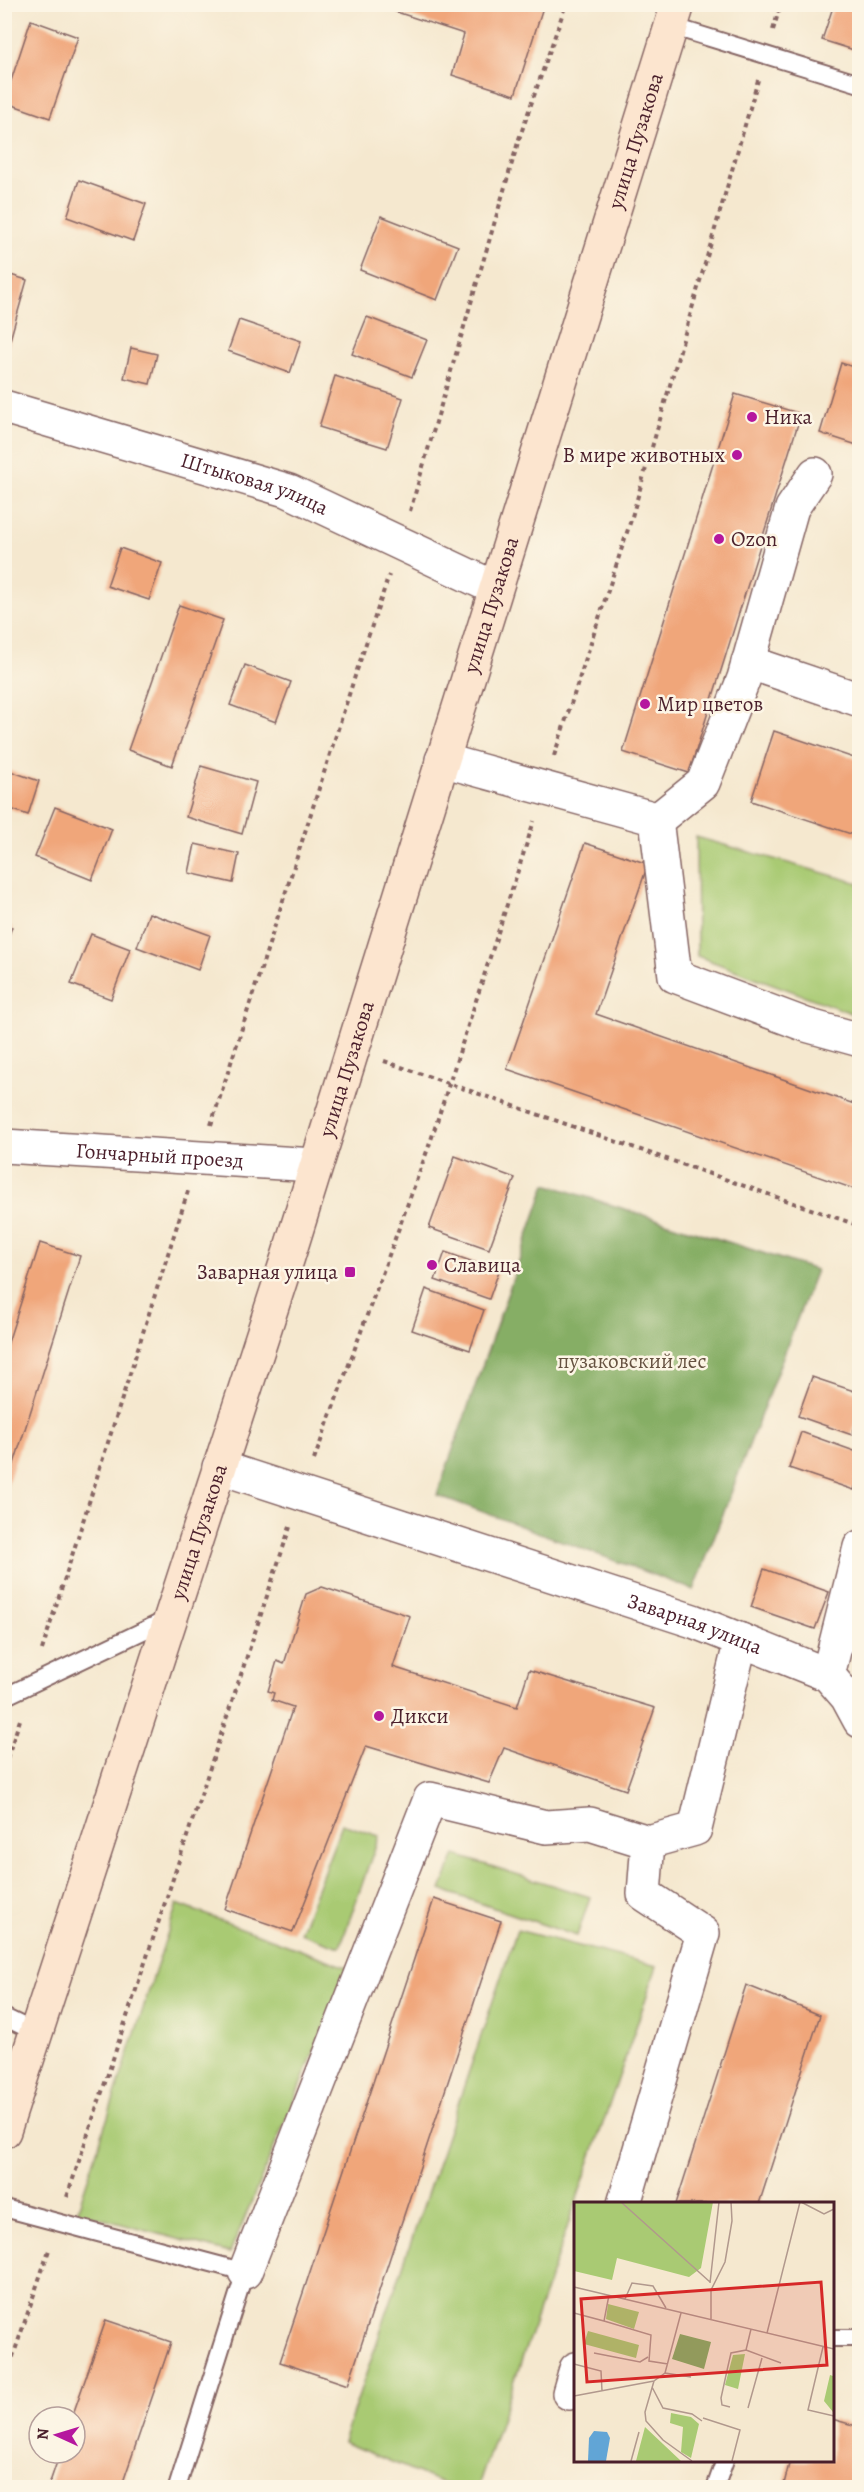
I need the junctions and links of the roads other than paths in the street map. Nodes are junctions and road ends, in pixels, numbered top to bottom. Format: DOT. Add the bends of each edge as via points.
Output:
graph roads {
  1 [pos="674,15"];
  2 [pos="860,84"];
  3 [pos="4,407"];
  4 [pos="815,474"];
  5 [pos="495,588"];
  6 [pos="748,662"];
  7 [pos="860,700"];
  8 [pos="442,760"];
  9 [pos="656,821"];
  10 [pos="860,1040"];
  11 [pos="4,1146"];
  12 [pos="315,1165"];
  13 [pos="219,1467"];
  14 [pos="860,1546"];
  15 [pos="169,1619"];
  16 [pos="741,1640"];
  17 [pos="828,1675"];
  18 [pos="4,1697"];
  19 [pos="860,1720"];
  20 [pos="648,1842"];
  21 [pos="4,2017"];
  22 [pos="35,2032"];
  23 [pos="4,2131"];
  24 [pos="625,2202"];
  25 [pos="4,2208"];
  26 [pos="245,2272"];
  27 [pos="834,2338"];
  28 [pos="860,2338"];
  29 [pos="723,2462"];
  30 [pos="177,2487"];
  31 [pos="715,2487"];
  1 -- 2 [label="lane" via="765,55"];
  1 -- 5 [label="street, улица Пузакова"];
  3 -- 5 [label="street, Штыковая улица" via="289,491"];
  4 -- 6 [label="street" via="792,508"];
  5 -- 8 [label="street, улица Пузакова"];
  6 -- 7 [label="street"];
  6 -- 9 [label="street" via="703,783"];
  8 -- 9 [label="street"];
  8 -- 12 [label="street, улица Пузакова"];
  9 -- 10 [label="street" via="675,975 806,1025"];
  11 -- 12 [label="street, Гончарный проезд"];
  12 -- 13 [label="street, улица Пузакова"];
  13 -- 15 [label="street, улица Пузакова"];
  13 -- 16 [label="street, Заварная улица"];
  14 -- 17 [label="street"];
  15 -- 18 [label="lane"];
  15 -- 22 [label="street, улица Пузакова"];
  16 -- 17 [label="street, Заварная улица"];
  16 -- 20 [label="street" via="695,1829"];
  17 -- 19 [label="street, Заварная улица"];
  20 -- 24 [label="street" via="644,1894 703,1933"];
  20 -- 26 [label="street" via="590,1824 546,1827 430,1799"];
  21 -- 22 [label="lane"];
  22 -- 23 [label="street, улица Пузакова"];
  25 -- 26 [label="lane"];
  26 -- 30 [label="lane"];
  27 -- 28 [label="lane"];
  29 -- 31 [label="lane"];
}
